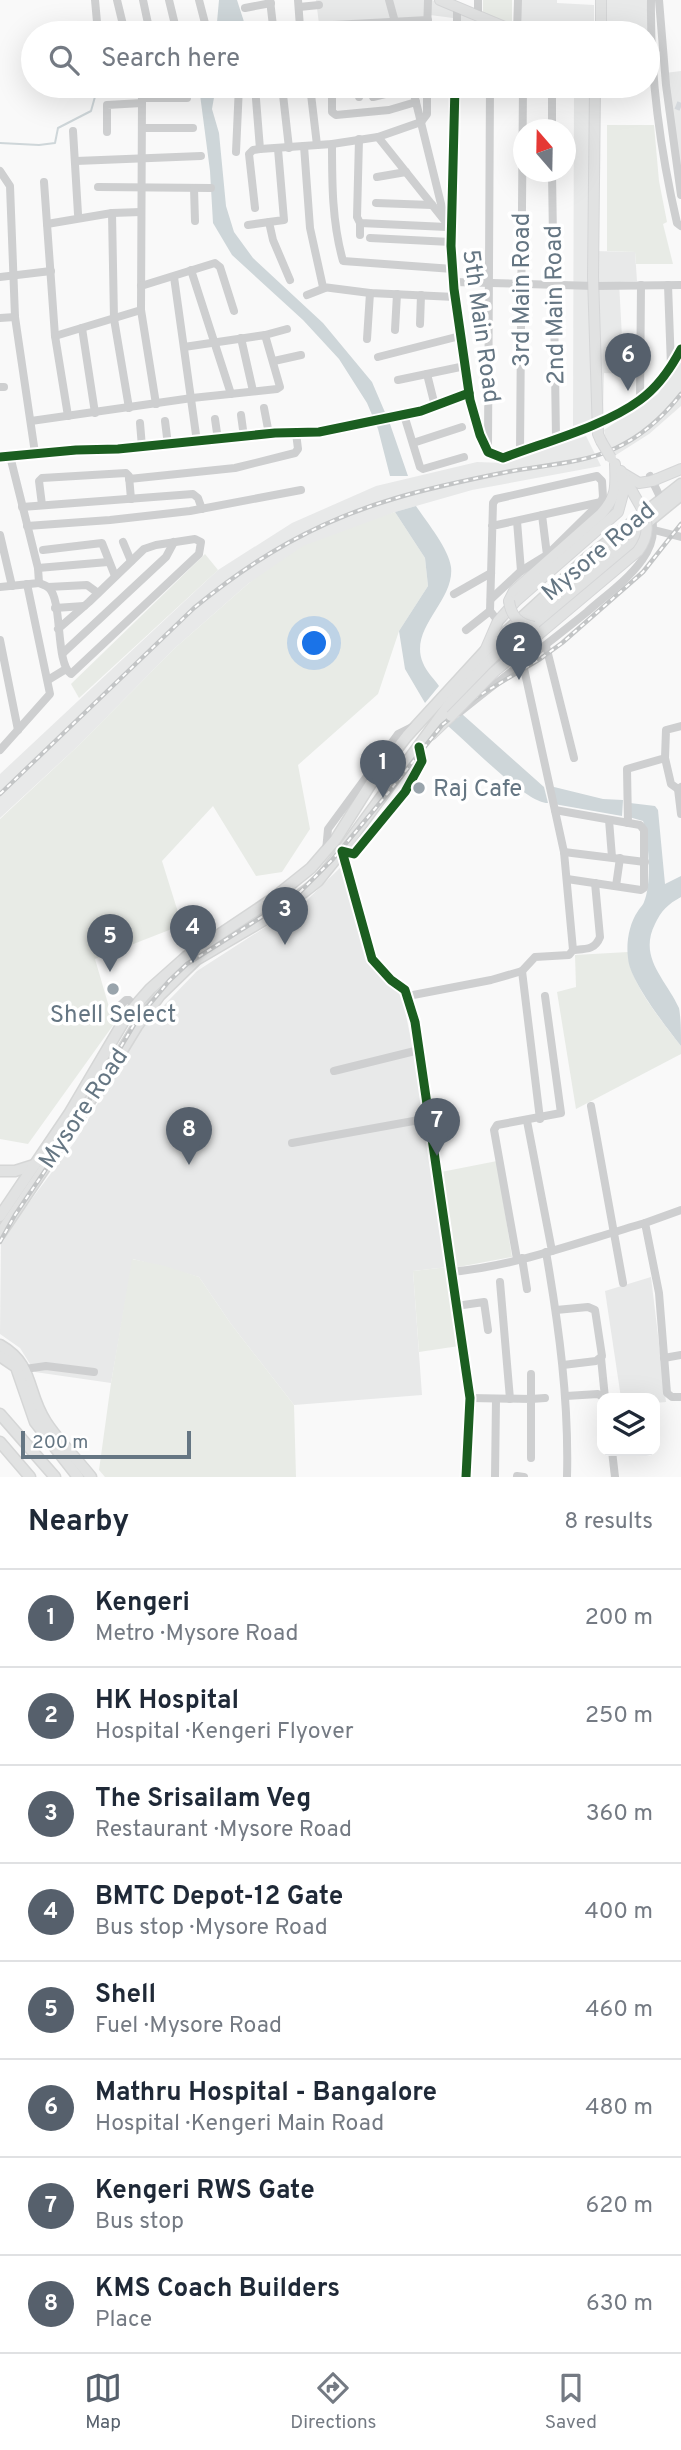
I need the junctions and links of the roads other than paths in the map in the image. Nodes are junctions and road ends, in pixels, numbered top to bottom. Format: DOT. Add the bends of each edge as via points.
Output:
graph roads {
  1 [pos="95,0"];
  2 [pos="117,0"];
  3 [pos="143,0"];
  4 [pos="169,0"];
  5 [pos="200,0"];
  6 [pos="389,0"];
  7 [pos="428,0"];
  8 [pos="440,0"];
  9 [pos="478,0"];
  10 [pos="518,0"];
  11 [pos="596,0"];
  12 [pos="601,0"];
  13 [pos="651,0"];
  14 [pos="659,0"];
  15 [pos="270,2"];
  16 [pos="299,4"];
  17 [pos="319,5"];
  18 [pos="457,7"];
  19 [pos="245,8"];
  20 [pos="478,16"];
  21 [pos="428,20"];
  22 [pos="97,21"];
  23 [pos="122,21"];
  24 [pos="147,21"];
  25 [pos="174,21"];
  26 [pos="205,21"];
  27 [pos="273,21"];
  28 [pos="395,21"];
  29 [pos="412,21"];
  30 [pos="457,21"];
  31 [pos="490,21"];
  32 [pos="518,21"];
  33 [pos="595,21"];
  34 [pos="601,21"];
  35 [pos="651,21"];
  36 [pos="187,98"];
  37 [pos="238,98"];
  38 [pos="283,98"];
  39 [pos="311,98"];
  40 [pos="332,98"];
  41 [pos="415,98"];
  42 [pos="427,98"];
  43 [pos="455,98"];
  44 [pos="490,98"];
  45 [pos="523,98"];
  46 [pos="552,98"];
  47 [pos="597,98"];
  48 [pos="654,98"];
  49 [pos="256,99"];
  50 [pos="142,100"];
  51 [pos="416,102"];
  52 [pos="552,119"];
  53 [pos="421,122"];
  54 [pos="142,128"];
  55 [pos="193,128"];
  56 [pos="74,131"];
  57 [pos="107,132"];
  58 [pos="378,136"];
  59 [pos="359,139"];
  60 [pos="332,144"];
  61 [pos="317,145"];
  62 [pos="304,146"];
  63 [pos="289,148"];
  64 [pos="260,149"];
  65 [pos="278,149"];
  66 [pos="236,152"];
  67 [pos="201,156"];
  68 [pos="142,157"];
  69 [pos="76,160"];
  70 [pos="0,172"];
  71 [pos="406,172"];
  72 [pos="377,177"];
  73 [pos="44,181"];
  74 [pos="552,182"];
  75 [pos="142,186"];
  76 [pos="99,187"];
  77 [pos="194,188"];
  78 [pos="211,188"];
  79 [pos="681,195"];
  80 [pos="376,203"];
  81 [pos="432,205"];
  82 [pos="255,208"];
  83 [pos="141,212"];
  84 [pos="112,213"];
  85 [pos="78,214"];
  86 [pos="195,221"];
  87 [pos="269,222"];
  88 [pos="359,223"];
  89 [pos="47,224"];
  90 [pos="446,224"];
  91 [pos="248,225"];
  92 [pos="681,226"];
  93 [pos="360,234"];
  94 [pos="370,238"];
  95 [pos="451,244"];
  96 [pos="453,269"];
  97 [pos="191,270"];
  98 [pos="51,271"];
  99 [pos="1,276"];
  100 [pos="13,276"];
  101 [pos="174,277"];
  102 [pos="290,280"];
  103 [pos="454,282"];
  104 [pos="490,284"];
  105 [pos="522,285"];
  106 [pos="552,285"];
  107 [pos="641,285"];
  108 [pos="668,285"];
  109 [pos="681,285"];
  110 [pos="141,286"];
  111 [pos="595,286"];
  112 [pos="325,288"];
  113 [pos="370,293"];
  114 [pos="397,294"];
  115 [pos="307,295"];
  116 [pos="421,295"];
  117 [pos="455,297"];
  118 [pos="141,310"];
  119 [pos="234,311"];
  120 [pos="15,317"];
  121 [pos="0,318"];
  122 [pos="114,319"];
  123 [pos="421,324"];
  124 [pos="82,328"];
  125 [pos="287,329"];
  126 [pos="395,330"];
  127 [pos="265,335"];
  128 [pos="55,336"];
  129 [pos="460,336"];
  130 [pos="241,338"];
  131 [pos="367,339"];
  132 [pos="214,341"];
  133 [pos="184,346"];
  134 [pos="681,349"];
  135 [pos="301,355"];
  136 [pos="378,357"];
  137 [pos="274,361"];
  138 [pos="465,366"];
  139 [pos="671,367"];
  140 [pos="427,374"];
  141 [pos="398,380"];
  142 [pos="253,391"];
  143 [pos="469,393"];
  144 [pos="231,394"];
  145 [pos="192,398"];
  146 [pos="640,401"];
  147 [pos="156,404"];
  148 [pos="435,406"];
  149 [pos="129,408"];
  150 [pos="264,408"];
  151 [pos="95,413"];
  152 [pos="241,415"];
  153 [pos="404,415"];
  154 [pos="68,416"];
  155 [pos="215,419"];
  156 [pos="31,421"];
  157 [pos="165,421"];
  158 [pos="140,423"];
  159 [pos="598,423"];
  160 [pos="462,427"];
  161 [pos="296,433"];
  162 [pos="269,434"];
  163 [pos="244,437"];
  164 [pos="556,438"];
  165 [pos="218,440"];
  166 [pos="197,442"];
  167 [pos="413,443"];
  168 [pos="168,445"];
  169 [pos="142,447"];
  170 [pos="488,452"];
  171 [pos="520,452"];
  172 [pos="35,453"];
  173 [pos="10,456"];
  174 [pos="0,457"];
  175 [pos="464,457"];
  176 [pos="681,469"];
  177 [pos="650,476"];
  178 [pos="129,480"];
  179 [pos="626,487"];
  180 [pos="301,490"];
  181 [pos="679,491"];
  182 [pos="131,499"];
  183 [pos="661,499"];
  184 [pos="601,502"];
  185 [pos="42,505"];
  186 [pos="22,507"];
  187 [pos="202,509"];
  188 [pos="542,515"];
  189 [pos="517,521"];
  190 [pos="650,525"];
  191 [pos="27,526"];
  192 [pos="492,527"];
  193 [pos="0,535"];
  194 [pos="681,537"];
  195 [pos="123,542"];
  196 [pos="174,542"];
  197 [pos="43,550"];
  198 [pos="547,555"];
  199 [pos="131,561"];
  200 [pos="108,562"];
  201 [pos="38,568"];
  202 [pos="521,571"];
  203 [pos="491,573"];
  204 [pos="115,576"];
  205 [pos="39,583"];
  206 [pos="27,584"];
  207 [pos="12,586"];
  208 [pos="0,587"];
  209 [pos="48,587"];
  210 [pos="98,593"];
  211 [pos="454,594"];
  212 [pos="491,599"];
  213 [pos="85,606"];
  214 [pos="55,608"];
  215 [pos="490,611"];
  216 [pos="498,621"];
  217 [pos="58,629"];
  218 [pos="466,630"];
  219 [pos="0,640"];
  220 [pos="546,646"];
  221 [pos="485,651"];
  222 [pos="63,653"];
  223 [pos="523,664"];
  224 [pos="65,669"];
  225 [pos="47,680"];
  226 [pos="447,698"];
  227 [pos="443,714"];
  228 [pos="681,726"];
  229 [pos="18,730"];
  230 [pos="0,750"];
  231 [pos="573,758"];
  232 [pos="665,758"];
  233 [pos="680,788"];
  234 [pos="555,810"];
  235 [pos="681,814"];
  236 [pos="627,817"];
  237 [pos="609,820"];
  238 [pos="342,851"];
  239 [pos="564,852"];
  240 [pos="616,858"];
  241 [pos="645,862"];
  242 [pos="567,879"];
  243 [pos="596,883"];
  244 [pos="615,886"];
  245 [pos="573,950"];
  246 [pos="522,971"];
  247 [pos="408,996"];
  248 [pos="545,996"];
  249 [pos="132,1011"];
  250 [pos="137,1026"];
  251 [pos="419,1049"];
  252 [pos="334,1071"];
  253 [pos="591,1106"];
  254 [pos="430,1118"];
  255 [pos="540,1119"];
  256 [pos="527,1121"];
  257 [pos="292,1143"];
  258 [pos="37,1168"];
  259 [pos="0,1171"];
  260 [pos="681,1210"];
  261 [pos="0,1216"];
  262 [pos="645,1223"];
  263 [pos="612,1233"];
  264 [pos="0,1234"];
  265 [pos="549,1252"];
  266 [pos="519,1259"];
  267 [pos="451,1272"];
  268 [pos="499,1282"];
  269 [pos="622,1283"];
  270 [pos="527,1289"];
  271 [pos="456,1306"];
  272 [pos="556,1310"];
  273 [pos="488,1330"];
  274 [pos="0,1345"];
  275 [pos="681,1355"];
  276 [pos="0,1356"];
  277 [pos="601,1358"];
  278 [pos="664,1358"];
  279 [pos="563,1365"];
  280 [pos="25,1369"];
  281 [pos="94,1372"];
  282 [pos="531,1374"];
  283 [pos="604,1393"];
  284 [pos="597,1394"];
  285 [pos="566,1396"];
  286 [pos="681,1397"];
  287 [pos="470,1398"];
  288 [pos="545,1398"];
  289 [pos="496,1399"];
  290 [pos="510,1399"];
  291 [pos="531,1399"];
  292 [pos="0,1414"];
  293 [pos="0,1442"];
  294 [pos="613,1456"];
  295 [pos="531,1458"];
  296 [pos="30,1477"];
  297 [pos="55,1477"];
  298 [pos="78,1477"];
  299 [pos="92,1477"];
  300 [pos="466,1477"];
  301 [pos="495,1477"];
  302 [pos="567,1477"];
  303 [pos="615,1477"];
  1 -- 22 [label="street"];
  2 -- 23 [label="street"];
  3 -- 24 [label="street"];
  4 -- 25 [label="street"];
  5 -- 26 [label="street"];
  6 -- 28 [label="street"];
  7 -- 21 [label="street"];
  8 -- 18 [label="main road"];
  9 -- 20 [label="street"];
  10 -- 32 [label="street"];
  11 -- 33 [label="main road"];
  12 -- 34 [label="main road"];
  13 -- 35 [label="street"];
  14 -- 79 [label="street"];
  15 -- 19 [label="street"];
  15 -- 27 [label="street"];
  16 -- 17 [label="street"];
  18 -- 20 [label="main road"];
  18 -- 30 [label="street"];
  20 -- 31 [label="main road"];
  21 -- 29 [label="street"];
  36 -- 50 [label="street"];
  37 -- 66 [label="street"];
  38 -- 63 [label="street"];
  39 -- 61 [label="street"];
  40 -- 51 [label="street" via="336,115 389,110"];
  41 -- 51 [label="street"];
  42 -- 53 [label="street"];
  43 -- 95 [label="street, 5th Main Road"];
  44 -- 104 [label="street"];
  45 -- 105 [label="street, 3rd Main Road"];
  46 -- 52 [label="street"];
  47 -- 111 [label="main road"];
  48 -- 92 [label="street" via="663,162"];
  49 -- 64 [label="street"];
  50 -- 54 [label="street"];
  50 -- 57 [label="street" via="107,105"];
  51 -- 53 [label="street"];
  53 -- 58 [label="street"];
  53 -- 90 [label="street"];
  54 -- 55 [label="street"];
  54 -- 68 [label="street"];
  56 -- 69 [label="street"];
  58 -- 59 [label="street"];
  58 -- 71 [label="street"];
  59 -- 60 [label="street"];
  59 -- 88 [label="street"];
  60 -- 61 [label="street"];
  60 -- 96 [label="street" via="332,194 343,261"];
  61 -- 62 [label="street"];
  62 -- 63 [label="street"];
  62 -- 112 [label="street" via="310,228"];
  63 -- 65 [label="street"];
  64 -- 65 [label="street"];
  64 -- 82 [label="street" via="249,155"];
  65 -- 87 [label="street" via="284,219"];
  67 -- 68 [label="street"];
  68 -- 69 [label="street"];
  68 -- 75 [label="street"];
  69 -- 85 [label="street"];
  70 -- 100 [label="street" via="10,186"];
  71 -- 72 [label="street"];
  71 -- 81 [label="street"];
  73 -- 89 [label="street"];
  74 -- 106 [label="street, 2nd Main Road"];
  75 -- 76 [label="street"];
  75 -- 77 [label="street"];
  75 -- 83 [label="street"];
  77 -- 78 [label="street"];
  77 -- 86 [label="street"];
  80 -- 81 [label="street"];
  81 -- 90 [label="street"];
  83 -- 84 [label="street"];
  83 -- 110 [label="street"];
  84 -- 89 [label="street"];
  84 -- 122 [label="street"];
  87 -- 91 [label="street"];
  87 -- 102 [label="street"];
  88 -- 90 [label="street"];
  88 -- 93 [label="street"];
  89 -- 98 [label="street"];
  90 -- 95 [label="street"];
  94 -- 95 [label="street"];
  95 -- 96 [label="street, 5th Main Road"];
  96 -- 103 [label="street, 5th Main Road"];
  97 -- 101 [label="street"];
  97 -- 119 [label="street" via="218,264"];
  97 -- 132 [label="street"];
  98 -- 100 [label="street"];
  98 -- 128 [label="street"];
  99 -- 100 [label="street"];
  100 -- 120 [label="street"];
  101 -- 110 [label="street"];
  101 -- 133 [label="street"];
  103 -- 104 [label="street"];
  103 -- 117 [label="street, 5th Main Road"];
  104 -- 105 [label="street"];
  104 -- 170 [label="street"];
  105 -- 106 [label="street"];
  105 -- 171 [label="street, 3rd Main Road"];
  106 -- 111 [label="street"];
  106 -- 164 [label="street, 2nd Main Road"];
  107 -- 108 [label="street"];
  107 -- 111 [label="street"];
  107 -- 146 [label="street"];
  108 -- 109 [label="street"];
  108 -- 139 [label="street"];
  110 -- 118 [label="street"];
  111 -- 159 [label="main road"];
  112 -- 113 [label="street"];
  112 -- 115 [label="street"];
  113 -- 114 [label="street"];
  113 -- 131 [label="street"];
  114 -- 116 [label="street"];
  114 -- 126 [label="street"];
  116 -- 117 [label="street"];
  116 -- 123 [label="street"];
  117 -- 129 [label="street, 5th Main Road"];
  118 -- 122 [label="street"];
  118 -- 147 [label="street"];
  120 -- 121 [label="street"];
  120 -- 156 [label="street"];
  122 -- 124 [label="street"];
  122 -- 149 [label="street"];
  124 -- 128 [label="street"];
  124 -- 151 [label="street"];
  125 -- 127 [label="street"];
  127 -- 130 [label="street"];
  127 -- 137 [label="street"];
  128 -- 154 [label="street"];
  129 -- 136 [label="street"];
  129 -- 138 [label="street, 5th Main Road"];
  130 -- 132 [label="street"];
  130 -- 142 [label="street"];
  132 -- 133 [label="street"];
  132 -- 144 [label="street"];
  133 -- 145 [label="street"];
  134 -- 139 [label="street"];
  135 -- 137 [label="street"];
  137 -- 142 [label="street" via="280,387"];
  138 -- 140 [label="street"];
  138 -- 143 [label="street, 5th Main Road"];
  139 -- 146 [label="street"];
  140 -- 141 [label="street"];
  140 -- 148 [label="street"];
  142 -- 144 [label="street"];
  143 -- 148 [label="street"];
  143 -- 170 [label="street, 5th Main Road"];
  144 -- 145 [label="street"];
  145 -- 147 [label="street"];
  145 -- 166 [label="street"];
  146 -- 159 [label="street"];
  147 -- 149 [label="street"];
  148 -- 153 [label="street"];
  149 -- 151 [label="street"];
  150 -- 162 [label="street"];
  151 -- 154 [label="street"];
  152 -- 163 [label="street"];
  153 -- 161 [label="street"];
  153 -- 167 [label="street"];
  154 -- 156 [label="street"];
  155 -- 165 [label="street"];
  156 -- 172 [label="street"];
  157 -- 168 [label="street"];
  158 -- 169 [label="street"];
  159 -- 164 [label="street"];
  159 -- 179 [label="main road, bridge" via="601,441"];
  160 -- 167 [label="street"];
  161 -- 162 [label="street"];
  161 -- 178 [label="street" via="295,453 235,468"];
  162 -- 163 [label="street"];
  163 -- 165 [label="street"];
  164 -- 171 [label="street"];
  165 -- 166 [label="street"];
  166 -- 168 [label="street"];
  167 -- 175 [label="street" via="423,469"];
  168 -- 169 [label="street"];
  169 -- 172 [label="street"];
  170 -- 171 [label="street" via="503,458"];
  172 -- 173 [label="street"];
  173 -- 174 [label="street"];
  173 -- 186 [label="street"];
  176 -- 179 [label="main road"];
  177 -- 183 [label="street"];
  178 -- 182 [label="street"];
  178 -- 185 [label="street" via="126,473 42,478"];
  179 -- 190 [label="main road, bridge" via="513,591 509,601 514,617 534,626 544,622"];
  179 -- 216 [label="main road" via="618,512"];
  179 -- 227 [label="main road, bridge" via="646,517 647,530 638,551"];
  180 -- 187 [label="street"];
  181 -- 183 [label="highway, Mysore Road"];
  181 -- 190 [label="highway, Mysore Road"];
  182 -- 185 [label="street"];
  182 -- 187 [label="street" via="194,494"];
  183 -- 221 [label="highway, Mysore Road" via="557,584"];
  184 -- 188 [label="street"];
  184 -- 192 [label="street" via="602,481 597,476 542,487 496,499"];
  184 -- 198 [label="street"];
  185 -- 186 [label="street"];
  186 -- 191 [label="street"];
  187 -- 191 [label="street"];
  188 -- 189 [label="street"];
  188 -- 198 [label="street"];
  189 -- 192 [label="street"];
  189 -- 202 [label="street"];
  190 -- 194 [label="street"];
  190 -- 220 [label="street" via="652,542 642,561"];
  190 -- 226 [label="highway, Mysore Road" via="558,596"];
  191 -- 201 [label="street"];
  192 -- 203 [label="street"];
  193 -- 207 [label="street"];
  195 -- 199 [label="street"];
  196 -- 199 [label="street" via="149,546"];
  196 -- 222 [label="street" via="166,557"];
  196 -- 224 [label="street" via="199,540 201,551 75,673"];
  197 -- 200 [label="street" via="102,543"];
  198 -- 202 [label="street"];
  199 -- 204 [label="street"];
  200 -- 201 [label="street"];
  200 -- 204 [label="street"];
  201 -- 205 [label="street"];
  202 -- 212 [label="street"];
  203 -- 211 [label="street"];
  203 -- 212 [label="street"];
  204 -- 210 [label="street"];
  205 -- 206 [label="street"];
  205 -- 209 [label="street"];
  206 -- 207 [label="street"];
  206 -- 225 [label="street"];
  207 -- 208 [label="street"];
  209 -- 210 [label="street" via="87,585"];
  209 -- 214 [label="street"];
  210 -- 213 [label="street"];
  212 -- 215 [label="street"];
  213 -- 214 [label="street"];
  213 -- 217 [label="street"];
  214 -- 217 [label="street"];
  215 -- 216 [label="street"];
  215 -- 218 [label="street"];
  216 -- 221 [label="main road"];
  217 -- 222 [label="street"];
  219 -- 229 [label="street"];
  220 -- 223 [label="street"];
  220 -- 231 [label="street"];
  221 -- 226 [label="highway, Mysore Road"];
  222 -- 224 [label="street"];
  223 -- 227 [label="street" via="455,716"];
  223 -- 234 [label="street"];
  224 -- 225 [label="street"];
  225 -- 229 [label="street" via="50,694"];
  226 -- 227 [label="highway, Mysore Road"];
  227 -- 238 [label="highway, Mysore Road"];
  227 -- 249 [label="highway, Mysore Road" via="416,724 311,868 186,957"];
  228 -- 232 [label="street" via="666,730"];
  229 -- 230 [label="street"];
  232 -- 233 [label="street" via="671,784"];
  232 -- 236 [label="street" via="626,769"];
  233 -- 235 [label="street"];
  234 -- 237 [label="street"];
  234 -- 239 [label="street"];
  236 -- 237 [label="street"];
  236 -- 241 [label="street" via="644,830"];
  237 -- 240 [label="street"];
  238 -- 247 [label="street" via="372,959"];
  238 -- 250 [label="highway, Mysore Road" via="302,895 196,960 160,995"];
  239 -- 240 [label="street"];
  239 -- 242 [label="street"];
  240 -- 241 [label="street"];
  240 -- 244 [label="street"];
  241 -- 244 [label="street" via="644,888"];
  242 -- 243 [label="street"];
  242 -- 245 [label="street"];
  243 -- 244 [label="street"];
  243 -- 245 [label="street" via="598,944"];
  245 -- 246 [label="street" via="569,955 535,957"];
  246 -- 247 [label="street"];
  246 -- 255 [label="street"];
  247 -- 251 [label="street"];
  248 -- 255 [label="street" via="561,1113"];
  249 -- 250 [label="highway"];
  249 -- 258 [label="highway, Mysore Road"];
  250 -- 258 [label="highway, Mysore Road" via="99,1087"];
  251 -- 252 [label="street"];
  251 -- 254 [label="street"];
  253 -- 263 [label="street"];
  254 -- 257 [label="street"];
  254 -- 267 [label="street"];
  255 -- 256 [label="street"];
  256 -- 265 [label="street"];
  256 -- 266 [label="street" via="497,1125 494,1130"];
  258 -- 259 [label="highway"];
  258 -- 261 [label="highway, Mysore Road"];
  258 -- 264 [label="highway, Mysore Road"];
  260 -- 262 [label="street"];
  262 -- 263 [label="street"];
  262 -- 278 [label="street" via="659,1293"];
  263 -- 265 [label="street"];
  263 -- 269 [label="street"];
  265 -- 266 [label="street"];
  265 -- 272 [label="street"];
  266 -- 267 [label="street"];
  266 -- 270 [label="street"];
  267 -- 271 [label="street"];
  268 -- 290 [label="street"];
  271 -- 273 [label="street" via="484,1302"];
  271 -- 287 [label="street"];
  272 -- 277 [label="street" via="595,1310"];
  272 -- 279 [label="street"];
  274 -- 280 [label="highway" via="13,1352"];
  275 -- 278 [label="street"];
  276 -- 298 [label="highway" via="16,1367 35,1422"];
  277 -- 279 [label="street"];
  277 -- 283 [label="street"];
  278 -- 286 [label="street" via="668,1396"];
  279 -- 285 [label="street"];
  280 -- 281 [label="street" via="46,1366"];
  280 -- 299 [label="highway" via="47,1424"];
  282 -- 291 [label="street"];
  284 -- 285 [label="street"];
  285 -- 302 [label="street"];
  287 -- 289 [label="street"];
  287 -- 300 [label="street"];
  288 -- 291 [label="street"];
  289 -- 290 [label="street"];
  289 -- 301 [label="street"];
  290 -- 291 [label="street"];
  291 -- 295 [label="street"];
  292 -- 297 [label="highway"];
  293 -- 296 [label="highway"];
  294 -- 303 [label="street"];
}
